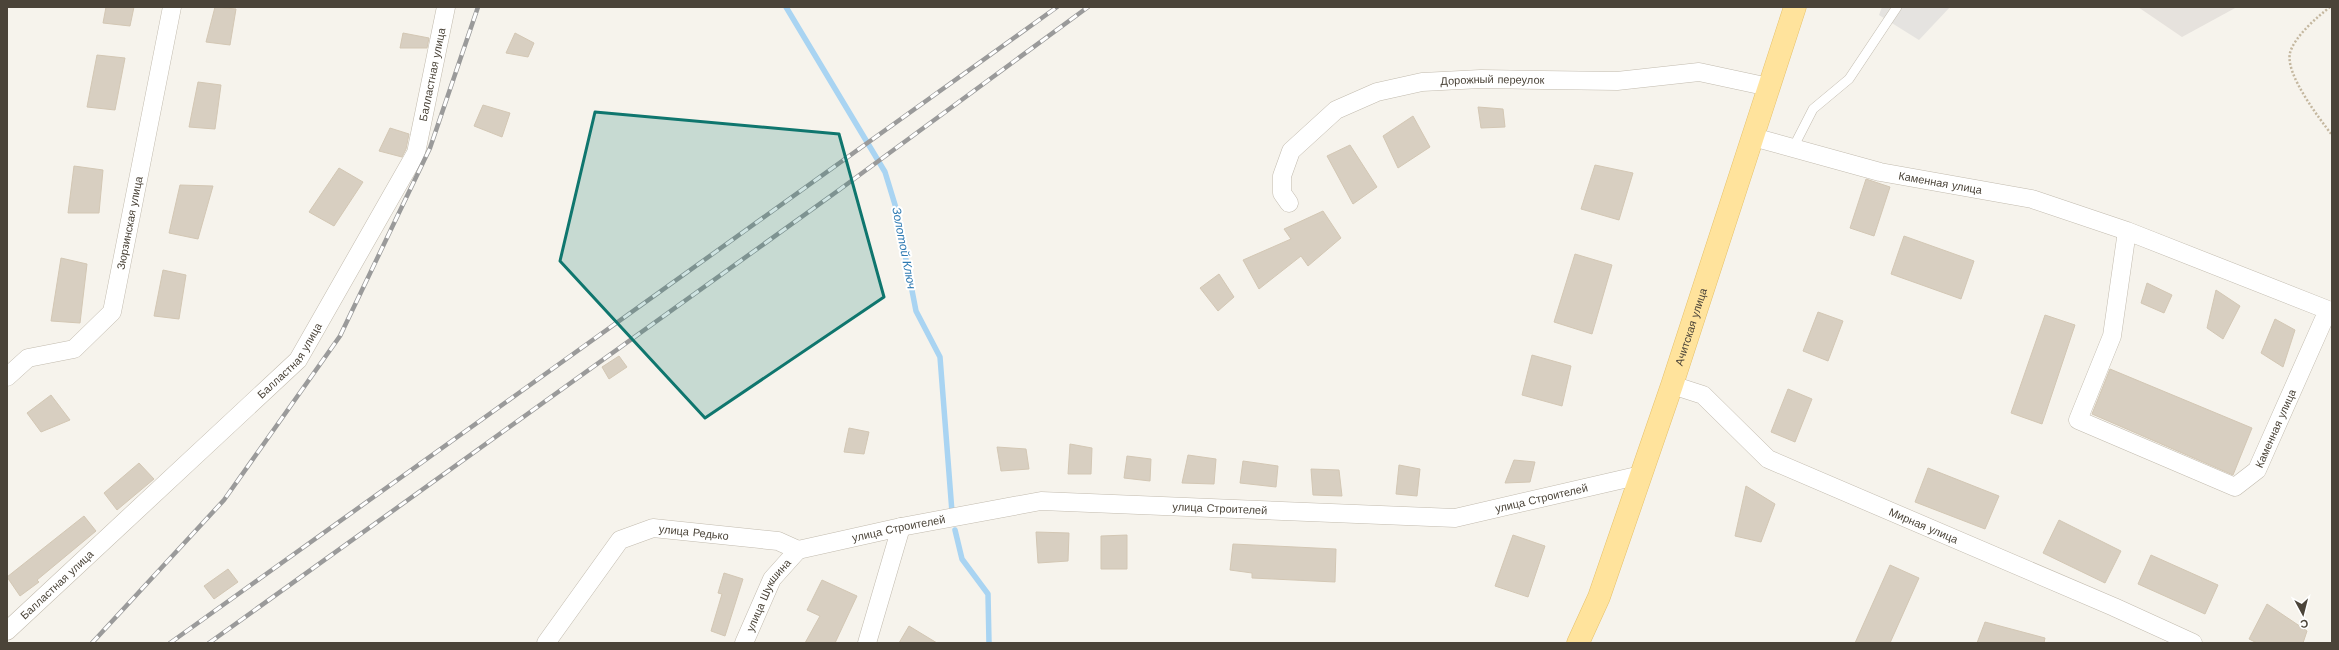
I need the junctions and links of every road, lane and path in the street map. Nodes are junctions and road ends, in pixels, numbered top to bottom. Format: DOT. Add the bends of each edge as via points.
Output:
graph roads {
  1 [pos="172,7"];
  2 [pos="446,7"];
  3 [pos="1795,7"];
  4 [pos="1898,7"];
  5 [pos="2330,7"];
  6 [pos="1769,87"];
  7 [pos="2332,135"];
  8 [pos="1752,137"];
  9 [pos="1793,148"];
  10 [pos="1289,203"];
  11 [pos="2127,231"];
  12 [pos="2330,311"];
  13 [pos="7,377"];
  14 [pos="1672,385"];
  15 [pos="1641,475"];
  16 [pos="901,527"];
  17 [pos="798,550"];
  18 [pos="7,631"];
  19 [pos="546,643"];
  20 [pos="744,643"];
  21 [pos="867,643"];
  22 [pos="1578,643"];
  23 [pos="2193,643"];
  1 -- 13 [label="street, Зюрзинская улица" via="112,312 74,349 28,358"];
  2 -- 18 [label="street, Балластная улица" via="416,153 298,360"];
  3 -- 6 [label="main road, Ачитская улица"];
  4 -- 9 [label="lane" via="1849,79 1813,109"];
  5 -- 7 [label="path" via="2308,25 2290,53 2292,72"];
  6 -- 8 [label="main road, Ачитская улица"];
  6 -- 10 [label="street, Дорожный переулок" via="1699,72 1617,81 1481,79 1422,82 1377,92 1336,110 1291,151 1282,176 1282,193"];
  8 -- 9 [label="street, Каменная улица"];
  8 -- 14 [label="main road, Ачитская улица"];
  9 -- 11 [label="street, Каменная улица" via="1880,172 2032,199"];
  11 -- 12 [label="street, Каменная улица"];
  11 -- 12 [label="street, Каменная улица" via="2112,336 2078,420 2235,487 2257,470"];
  14 -- 15 [label="main road, Ачитская улица"];
  14 -- 23 [label="street, Мирная улица" via="1703,395 1768,459"];
  15 -- 16 [label="street, улица Строителей" via="1455,518 1041,501"];
  15 -- 22 [label="main road, Ачитская улица" via="1599,597"];
  16 -- 17 [label="street, улица Строителей"];
  16 -- 21 [label="street"];
  17 -- 19 [label="street, улица Редько" via="778,541 653,528 620,540"];
  17 -- 20 [label="street, улица Шукшина" via="772,579"];
}
